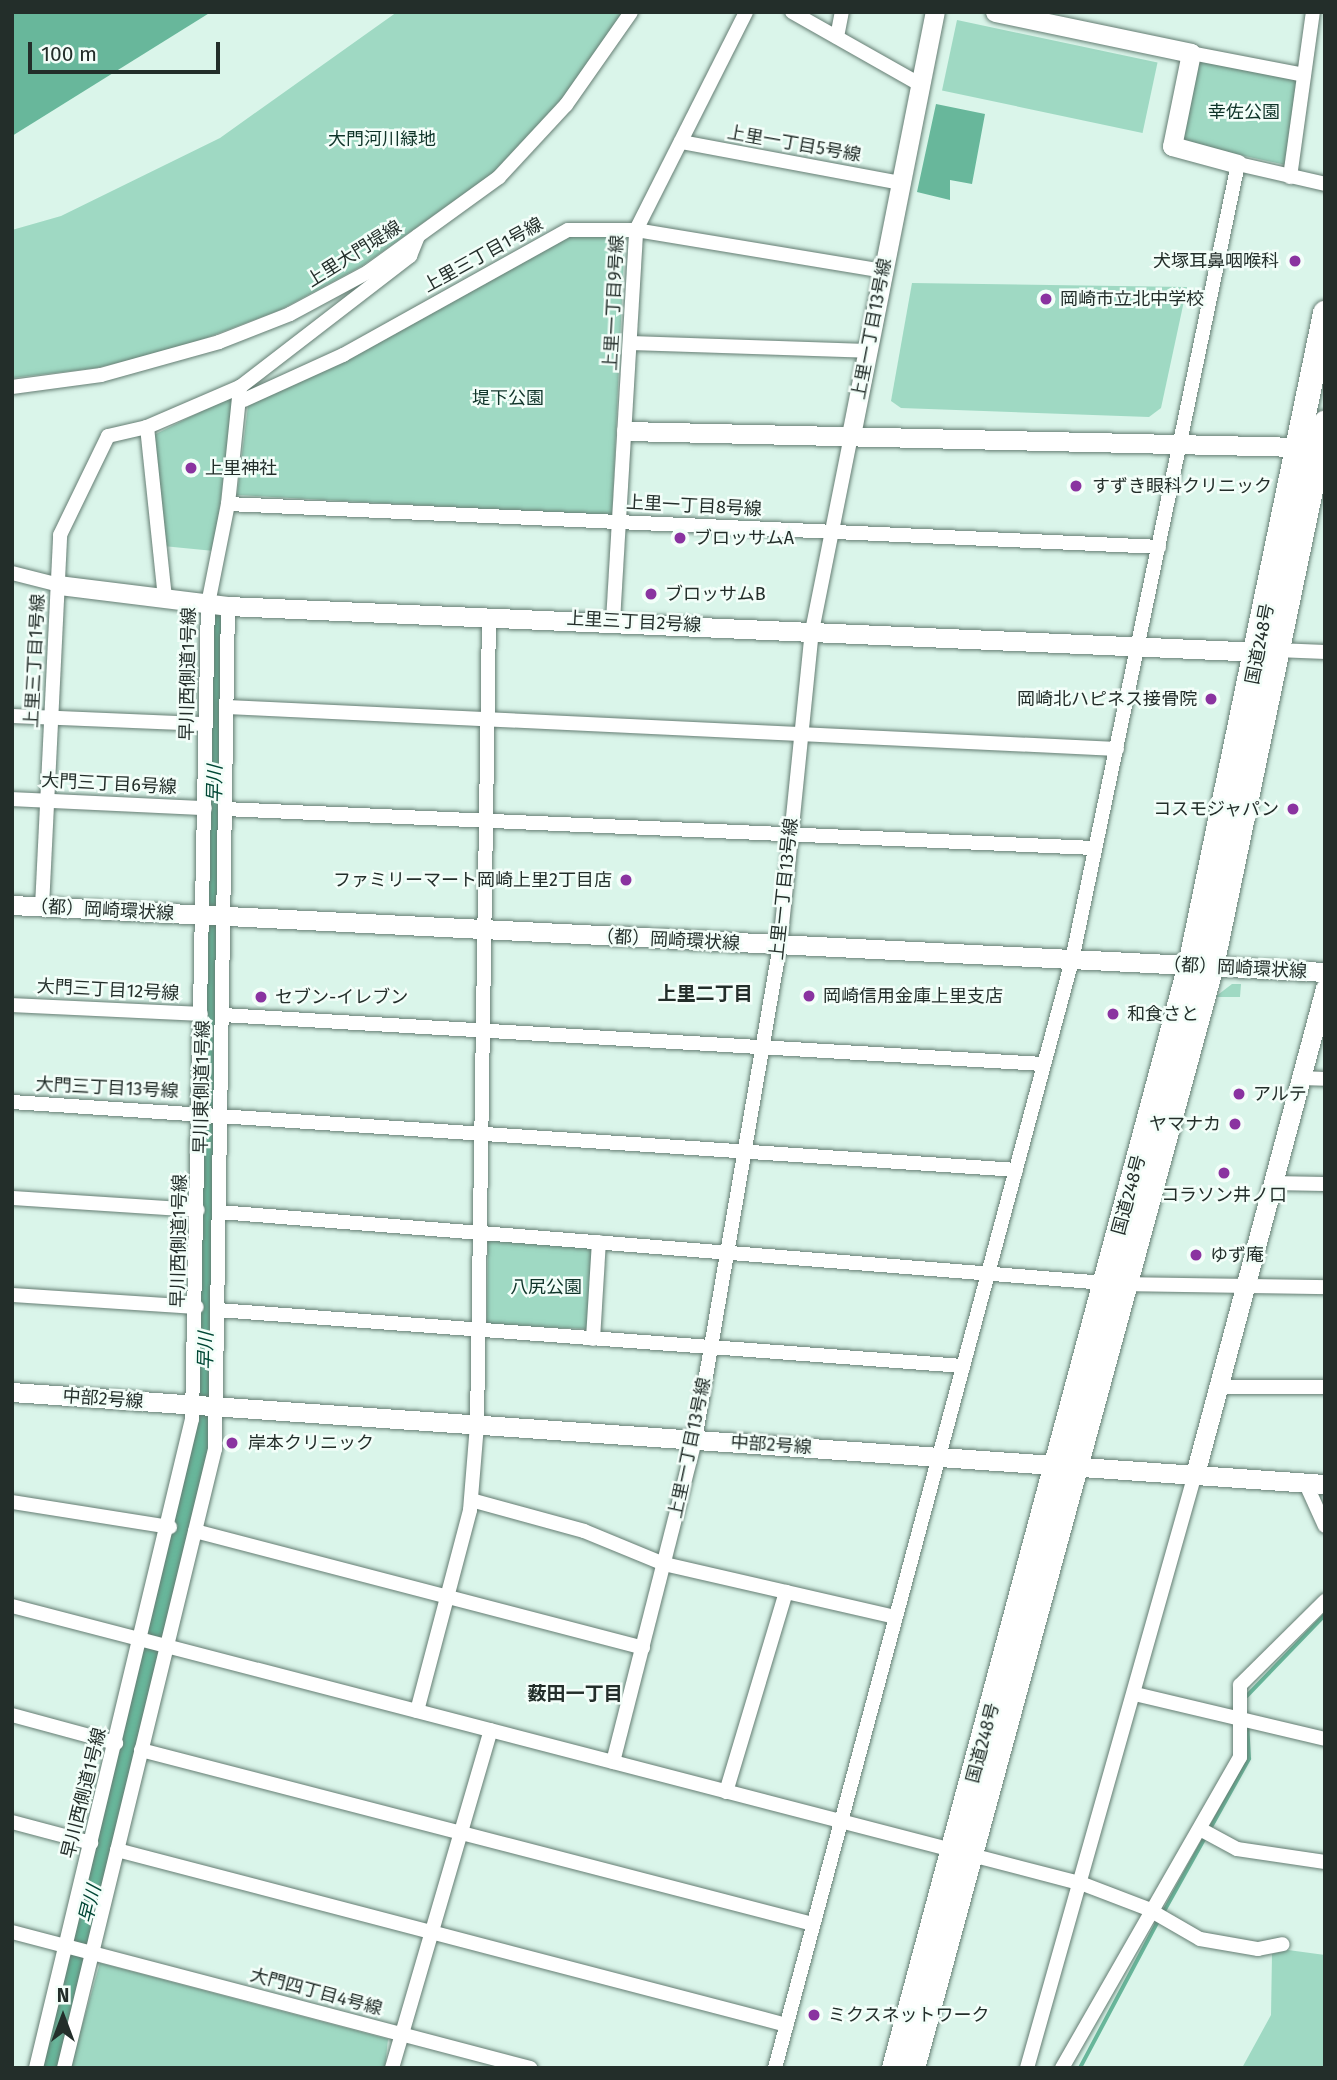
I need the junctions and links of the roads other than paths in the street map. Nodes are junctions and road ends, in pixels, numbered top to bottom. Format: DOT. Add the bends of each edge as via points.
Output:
graph roads {
  1 [pos="631,12"];
  2 [pos="746,12"];
  3 [pos="792,12"];
  4 [pos="842,12"];
  5 [pos="935,12"];
  6 [pos="995,12"];
  7 [pos="1313,12"];
  8 [pos="837,37"];
  9 [pos="1191,52"];
  10 [pos="1304,75"];
  11 [pos="920,85"];
  12 [pos="681,142"];
  13 [pos="1238,164"];
  14 [pos="1290,177"];
  15 [pos="901,183"];
  16 [pos="1325,184"];
  17 [pos="636,230"];
  18 [pos="418,236"];
  19 [pos="884,271"];
  20 [pos="1325,313"];
  21 [pos="630,343"];
  22 [pos="868,351"];
  23 [pos="12,387"];
  24 [pos="242,393"];
  25 [pos="147,428"];
  26 [pos="626,431"];
  27 [pos="851,435"];
  28 [pos="1317,441"];
  29 [pos="1180,443"];
  30 [pos="228,504"];
  31 [pos="622,522"];
  32 [pos="830,532"];
  33 [pos="1159,547"];
  34 [pos="12,573"];
  35 [pos="59,585"];
  36 [pos="165,597"];
  37 [pos="208,604"];
  38 [pos="228,606"];
  39 [pos="489,616"];
  40 [pos="613,621"];
  41 [pos="812,631"];
  42 [pos="1138,647"];
  43 [pos="1268,651"];
  44 [pos="1325,652"];
  45 [pos="227,707"];
  46 [pos="12,716"];
  47 [pos="51,718"];
  48 [pos="487,720"];
  49 [pos="206,724"];
  50 [pos="800,734"];
  51 [pos="1117,749"];
  52 [pos="12,799"];
  53 [pos="47,801"];
  54 [pos="205,808"];
  55 [pos="225,809"];
  56 [pos="485,820"];
  57 [pos="790,833"];
  58 [pos="1095,848"];
  59 [pos="12,905"];
  60 [pos="42,907"];
  61 [pos="203,915"];
  62 [pos="225,916"];
  63 [pos="483,930"];
  64 [pos="780,945"];
  65 [pos="1072,960"];
  66 [pos="1201,966"];
  67 [pos="1325,972"];
  68 [pos="1325,988"];
  69 [pos="12,1004"];
  70 [pos="201,1014"];
  71 [pos="223,1015"];
  72 [pos="481,1030"];
  73 [pos="762,1047"];
  74 [pos="1044,1064"];
  75 [pos="1300,1078"];
  76 [pos="1325,1079"];
  77 [pos="12,1102"];
  78 [pos="200,1112"];
  79 [pos="221,1113"];
  80 [pos="481,1131"];
  81 [pos="745,1150"];
  82 [pos="1016,1170"];
  83 [pos="1272,1183"];
  84 [pos="1325,1184"];
  85 [pos="12,1198"];
  86 [pos="198,1210"];
  87 [pos="219,1212"];
  88 [pos="480,1233"];
  89 [pos="599,1242"];
  90 [pos="727,1253"];
  91 [pos="988,1274"];
  92 [pos="1115,1284"];
  93 [pos="1245,1286"];
  94 [pos="1325,1287"];
  95 [pos="12,1295"];
  96 [pos="197,1307"];
  97 [pos="218,1310"];
  98 [pos="478,1330"];
  99 [pos="593,1339"];
  100 [pos="711,1347"];
  101 [pos="963,1366"];
  102 [pos="1217,1387"];
  103 [pos="1325,1387"];
  104 [pos="12,1392"];
  105 [pos="194,1405"];
  106 [pos="216,1406"];
  107 [pos="477,1425"];
  108 [pos="695,1440"];
  109 [pos="939,1457"];
  110 [pos="1066,1466"];
  111 [pos="1195,1474"];
  112 [pos="1305,1482"];
  113 [pos="1325,1484"];
  114 [pos="471,1500"];
  115 [pos="12,1502"];
  116 [pos="170,1527"];
  117 [pos="1325,1527"];
  118 [pos="195,1531"];
  119 [pos="664,1564"];
  120 [pos="786,1592"];
  121 [pos="446,1597"];
  122 [pos="1325,1601"];
  123 [pos="12,1606"];
  124 [pos="895,1617"];
  125 [pos="141,1640"];
  126 [pos="167,1647"];
  127 [pos="643,1648"];
  128 [pos="1135,1694"];
  129 [pos="417,1711"];
  130 [pos="12,1715"];
  131 [pos="1237,1721"];
  132 [pos="491,1730"];
  133 [pos="1325,1740"];
  134 [pos="116,1743"];
  135 [pos="141,1750"];
  136 [pos="612,1762"];
  137 [pos="726,1792"];
  138 [pos="840,1821"];
  139 [pos="12,1822"];
  140 [pos="1200,1829"];
  141 [pos="461,1832"];
  142 [pos="91,1843"];
  143 [pos="117,1850"];
  144 [pos="963,1852"];
  145 [pos="1325,1862"];
  146 [pos="1083,1884"];
  147 [pos="1148,1909"];
  148 [pos="813,1924"];
  149 [pos="12,1932"];
  150 [pos="432,1932"];
  151 [pos="1283,1944"];
  152 [pos="65,1946"];
  153 [pos="91,1953"];
  154 [pos="787,2025"];
  155 [pos="401,2034"];
  156 [pos="36,2068"];
  157 [pos="64,2068"];
  158 [pos="392,2068"];
  159 [pos="530,2068"];
  160 [pos="775,2068"];
  161 [pos="894,2068"];
  162 [pos="913,2068"];
  163 [pos="1027,2068"];
  164 [pos="1062,2068"];
  1 -- 18 [label="street, 上里大門堤線" via="541,136 499,177"];
  2 -- 12 [label="street, 上里一丁目9号線"];
  3 -- 8 [label="street"];
  4 -- 8 [label="street"];
  5 -- 11 [label="street, 上里一丁目13号線"];
  6 -- 9 [label="street"];
  7 -- 10 [label="street"];
  8 -- 11 [label="street"];
  9 -- 10 [label="street"];
  9 -- 13 [label="street" via="1172,146"];
  10 -- 14 [label="street"];
  11 -- 15 [label="street, 上里一丁目13号線"];
  12 -- 15 [label="street, 上里一丁目5号線"];
  12 -- 17 [label="street, 上里一丁目9号線"];
  13 -- 14 [label="street"];
  13 -- 29 [label="street"];
  14 -- 16 [label="street"];
  15 -- 19 [label="street, 上里一丁目13号線"];
  17 -- 19 [label="street, 上里三丁目1号線"];
  17 -- 21 [label="street, 上里一丁目9号線"];
  17 -- 24 [label="street, 上里三丁目1号線" via="568,230 343,355"];
  18 -- 23 [label="street, 上里大門堤線" via="322,298 219,342 112,372"];
  18 -- 24 [label="street" via="410,256"];
  19 -- 22 [label="street, 上里一丁目13号線"];
  20 -- 28 [label="highway, 国道248号"];
  21 -- 22 [label="street"];
  21 -- 26 [label="street, 上里一丁目9号線"];
  22 -- 27 [label="street, 上里一丁目13号線"];
  24 -- 25 [label="street, 上里三丁目1号線"];
  24 -- 30 [label="street, 早川西側道1号線"];
  25 -- 35 [label="street, 上里三丁目1号線" via="115,431 60,535"];
  25 -- 36 [label="street"];
  26 -- 27 [label="street"];
  26 -- 31 [label="street, 上里一丁目9号線"];
  27 -- 29 [label="street"];
  27 -- 32 [label="street, 上里一丁目13号線"];
  28 -- 29 [label="street"];
  28 -- 43 [label="highway, 国道248号"];
  29 -- 33 [label="street"];
  30 -- 31 [label="street, 上里一丁目8号線"];
  30 -- 37 [label="street, 早川西側道1号線"];
  31 -- 32 [label="street, 上里一丁目8号線"];
  31 -- 40 [label="street, 上里一丁目9号線"];
  32 -- 33 [label="street, 上里一丁目8号線"];
  32 -- 41 [label="street, 上里一丁目13号線"];
  33 -- 42 [label="street"];
  34 -- 35 [label="street, 上里三丁目2号線"];
  35 -- 36 [label="street, 上里三丁目2号線"];
  35 -- 47 [label="street, 上里三丁目1号線"];
  36 -- 37 [label="street, 上里三丁目2号線"];
  37 -- 38 [label="street, 上里三丁目2号線"];
  37 -- 49 [label="street, 早川西側道1号線"];
  38 -- 39 [label="street, 上里三丁目2号線"];
  38 -- 45 [label="street, 早川東側道1号線"];
  39 -- 40 [label="street, 上里三丁目2号線"];
  39 -- 48 [label="street"];
  40 -- 41 [label="street, 上里三丁目2号線"];
  41 -- 42 [label="street, 上里三丁目2号線"];
  41 -- 50 [label="street, 上里一丁目13号線"];
  42 -- 43 [label="street, 上里三丁目2号線"];
  42 -- 51 [label="street"];
  43 -- 44 [label="street, 上里三丁目2号線"];
  43 -- 66 [label="highway, 国道248号"];
  45 -- 48 [label="street"];
  45 -- 55 [label="street, 早川東側道1号線"];
  46 -- 47 [label="street"];
  47 -- 49 [label="street"];
  47 -- 53 [label="street, 上里三丁目1号線"];
  48 -- 50 [label="street"];
  48 -- 56 [label="street"];
  49 -- 54 [label="street, 早川西側道1号線"];
  50 -- 51 [label="street"];
  50 -- 57 [label="street, 上里一丁目13号線"];
  51 -- 58 [label="street"];
  52 -- 53 [label="street, 大門三丁目6号線"];
  53 -- 54 [label="street, 大門三丁目6号線"];
  53 -- 60 [label="street, 上里三丁目1号線"];
  54 -- 61 [label="street, 早川西側道1号線"];
  55 -- 56 [label="street"];
  55 -- 62 [label="street, 早川東側道1号線"];
  56 -- 57 [label="street"];
  56 -- 63 [label="street"];
  57 -- 58 [label="street"];
  57 -- 64 [label="street, 上里一丁目13号線"];
  58 -- 65 [label="street"];
  59 -- 60 [label="street, （都）岡崎環状線"];
  60 -- 61 [label="street, （都）岡崎環状線"];
  61 -- 62 [label="street, （都）岡崎環状線"];
  61 -- 70 [label="street, 早川西側道1号線"];
  62 -- 63 [label="street, （都）岡崎環状線"];
  62 -- 71 [label="street, 早川東側道1号線"];
  63 -- 64 [label="street, （都）岡崎環状線"];
  63 -- 72 [label="street"];
  64 -- 65 [label="street, （都）岡崎環状線"];
  64 -- 73 [label="street, 上里一丁目13号線"];
  65 -- 66 [label="street, （都）岡崎環状線"];
  65 -- 74 [label="street"];
  66 -- 67 [label="street, （都）岡崎環状線"];
  66 -- 92 [label="highway, 国道248号"];
  68 -- 75 [label="street"];
  69 -- 70 [label="street, 大門三丁目12号線"];
  70 -- 78 [label="street, 早川西側道1号線"];
  71 -- 72 [label="street"];
  71 -- 79 [label="street, 早川東側道1号線"];
  72 -- 73 [label="street"];
  72 -- 80 [label="street"];
  73 -- 74 [label="street"];
  73 -- 81 [label="street, 上里一丁目13号線"];
  74 -- 82 [label="street"];
  75 -- 76 [label="street"];
  75 -- 83 [label="street"];
  77 -- 78 [label="street, 大門三丁目13号線"];
  78 -- 79 [label="street, 大門三丁目13号線"];
  78 -- 86 [label="street, 早川西側道1号線"];
  79 -- 80 [label="street, 大門三丁目13号線"];
  79 -- 87 [label="street, 早川東側道1号線"];
  80 -- 81 [label="street, 大門三丁目13号線"];
  80 -- 88 [label="street"];
  81 -- 82 [label="street, 大門三丁目13号線"];
  81 -- 90 [label="street, 上里一丁目13号線"];
  82 -- 91 [label="street"];
  83 -- 84 [label="street"];
  83 -- 93 [label="street"];
  85 -- 86 [label="street"];
  86 -- 96 [label="street, 早川西側道1号線"];
  87 -- 88 [label="street"];
  87 -- 97 [label="street, 早川東側道1号線"];
  88 -- 89 [label="street"];
  88 -- 98 [label="street"];
  89 -- 90 [label="street"];
  89 -- 99 [label="street"];
  90 -- 91 [label="street"];
  90 -- 100 [label="street, 上里一丁目13号線"];
  91 -- 92 [label="street"];
  91 -- 101 [label="street"];
  92 -- 93 [label="street"];
  92 -- 110 [label="highway, 国道248号"];
  93 -- 94 [label="street"];
  93 -- 102 [label="street"];
  95 -- 96 [label="street"];
  96 -- 105 [label="street, 早川西側道1号線"];
  97 -- 98 [label="street"];
  97 -- 106 [label="street, 早川東側道1号線"];
  98 -- 99 [label="street"];
  98 -- 107 [label="street"];
  99 -- 100 [label="street"];
  100 -- 101 [label="street"];
  100 -- 108 [label="street, 上里一丁目13号線"];
  101 -- 109 [label="street"];
  102 -- 103 [label="street"];
  102 -- 111 [label="street"];
  104 -- 105 [label="street, 中部2号線"];
  105 -- 106 [label="street, 中部2号線"];
  105 -- 116 [label="street, 早川西側道1号線"];
  106 -- 107 [label="street, 中部2号線"];
  106 -- 118 [label="street, 早川東側道1号線" via="215,1449"];
  107 -- 108 [label="street, 中部2号線"];
  107 -- 114 [label="street"];
  108 -- 109 [label="street, 中部2号線"];
  108 -- 119 [label="street, 上里一丁目13号線"];
  109 -- 110 [label="street, 中部2号線"];
  109 -- 124 [label="street"];
  110 -- 111 [label="street, 中部2号線"];
  110 -- 144 [label="highway, 国道248号"];
  111 -- 112 [label="street, 中部2号線"];
  111 -- 128 [label="street"];
  112 -- 113 [label="street, 中部2号線"];
  112 -- 117 [label="street"];
  114 -- 119 [label="street" via="584,1531"];
  114 -- 121 [label="street"];
  115 -- 116 [label="street"];
  116 -- 125 [label="street, 早川西側道1号線"];
  118 -- 121 [label="street"];
  118 -- 126 [label="street, 早川東側道1号線"];
  119 -- 120 [label="street"];
  119 -- 127 [label="street, 上里一丁目13号線"];
  120 -- 124 [label="street"];
  120 -- 137 [label="street"];
  121 -- 127 [label="street"];
  121 -- 129 [label="street"];
  122 -- 131 [label="street" via="1247,1676 1237,1695"];
  123 -- 125 [label="street"];
  124 -- 138 [label="street"];
  125 -- 126 [label="street"];
  125 -- 134 [label="street, 早川西側道1号線"];
  126 -- 129 [label="street"];
  126 -- 135 [label="street, 早川東側道1号線"];
  127 -- 136 [label="street, 上里一丁目13号線"];
  128 -- 131 [label="street"];
  128 -- 146 [label="street"];
  129 -- 132 [label="street"];
  130 -- 134 [label="street"];
  131 -- 133 [label="street"];
  131 -- 140 [label="street" via="1240,1757"];
  132 -- 136 [label="street"];
  132 -- 141 [label="street"];
  134 -- 142 [label="street, 早川西側道1号線"];
  135 -- 141 [label="street"];
  135 -- 143 [label="street"];
  136 -- 137 [label="street"];
  137 -- 138 [label="street"];
  138 -- 144 [label="street"];
  138 -- 148 [label="street"];
  139 -- 142 [label="street"];
  140 -- 145 [label="street" via="1237,1849"];
  140 -- 147 [label="street"];
  141 -- 148 [label="street"];
  141 -- 150 [label="street"];
  142 -- 152 [label="street, 早川西側道1号線"];
  143 -- 150 [label="street"];
  143 -- 153 [label="street"];
  144 -- 146 [label="street"];
  144 -- 161 [label="highway, 国道248号"];
  144 -- 162 [label="highway, 国道248号"];
  146 -- 147 [label="street"];
  146 -- 163 [label="street"];
  147 -- 151 [label="street" via="1226,1945 1258,1949"];
  147 -- 164 [label="street"];
  148 -- 154 [label="street"];
  149 -- 152 [label="street"];
  150 -- 154 [label="street"];
  150 -- 155 [label="street"];
  152 -- 153 [label="street, 大門四丁目4号線"];
  152 -- 156 [label="street, 早川西側道1号線"];
  153 -- 155 [label="street, 大門四丁目4号線"];
  153 -- 157 [label="street"];
  154 -- 160 [label="street"];
  155 -- 158 [label="street"];
  155 -- 159 [label="street, 大門四丁目4号線"];
}
